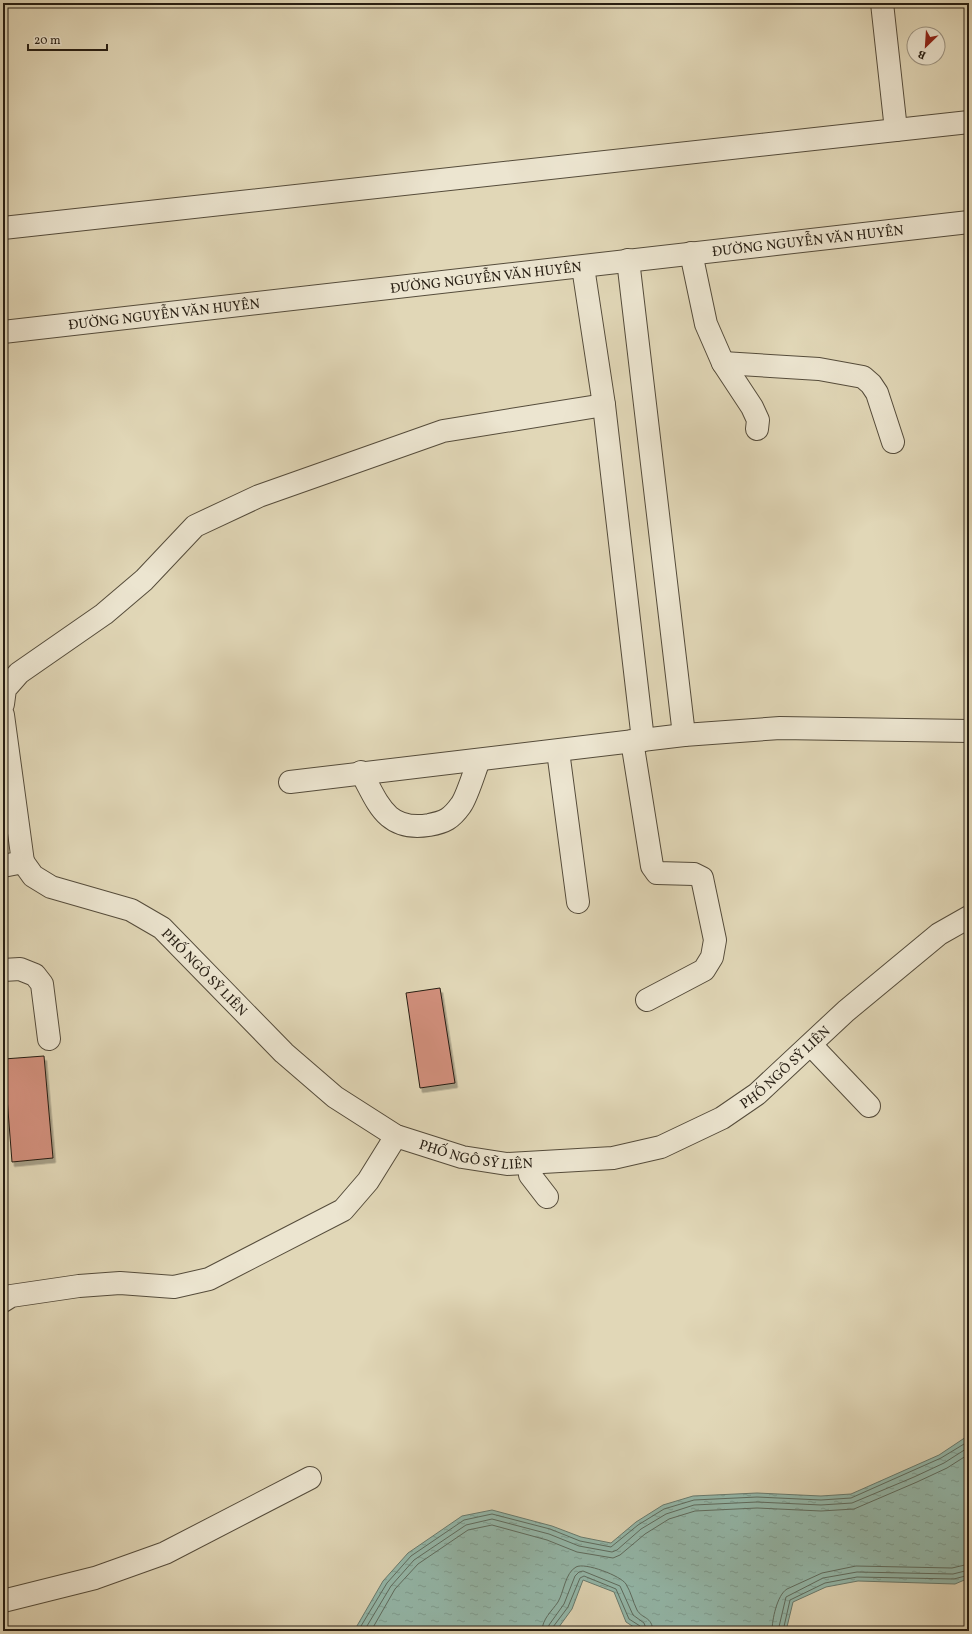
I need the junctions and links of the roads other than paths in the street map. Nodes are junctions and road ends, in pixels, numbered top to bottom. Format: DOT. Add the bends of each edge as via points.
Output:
graph roads {
  1 [pos="882,3"];
  2 [pos="969,122"];
  3 [pos="896,130"];
  4 [pos="969,222"];
  5 [pos="3,228"];
  6 [pos="691,253"];
  7 [pos="628,260"];
  8 [pos="583,267"];
  9 [pos="3,332"];
  10 [pos="723,363"];
  11 [pos="604,405"];
  12 [pos="757,429"];
  13 [pos="893,442"];
  14 [pos="3,704"];
  15 [pos="3,715"];
  16 [pos="969,731"];
  17 [pos="684,735"];
  18 [pos="638,740"];
  19 [pos="558,751"];
  20 [pos="479,760"];
  21 [pos="361,772"];
  22 [pos="290,782"];
  23 [pos="13,864"];
  24 [pos="578,902"];
  25 [pos="969,917"];
  26 [pos="3,970"];
  27 [pos="646,1000"];
  28 [pos="50,1039"];
  29 [pos="811,1044"];
  30 [pos="868,1106"];
  31 [pos="396,1136"];
  32 [pos="529,1163"];
  33 [pos="547,1197"];
  34 [pos="3,1301"];
  35 [pos="310,1478"];
  36 [pos="3,1601"];
  1 -- 3 [label="street"];
  2 -- 3 [label="street"];
  3 -- 5 [label="street"];
  4 -- 6 [label="street, ĐƯỜNG NGUYỄN VĂN HUYÊN"];
  6 -- 7 [label="street, ĐƯỜNG NGUYỄN VĂN HUYÊN"];
  6 -- 10 [label="street" via="706,324"];
  7 -- 8 [label="street, ĐƯỜNG NGUYỄN VĂN HUYÊN"];
  7 -- 17 [label="street"];
  8 -- 9 [label="street, ĐƯỜNG NGUYỄN VĂN HUYÊN"];
  8 -- 11 [label="street"];
  10 -- 12 [label="street" via="752,407 758,420"];
  10 -- 13 [label="street" via="819,369 863,377 871,384 876,394"];
  11 -- 14 [label="street" via="443,431 259,496 195,526 144,580 104,614 19,673 5,689"];
  11 -- 18 [label="street"];
  15 -- 23 [label="street"];
  16 -- 17 [label="street" via="780,728"];
  17 -- 18 [label="street"];
  18 -- 19 [label="street"];
  18 -- 27 [label="street" via="652,866 657,872 694,874 702,878 715,940 712,956 704,970"];
  19 -- 20 [label="street"];
  19 -- 24 [label="street"];
  20 -- 21 [label="street"];
  20 -- 21 [label="street" via="462,805 446,822 420,826 397,823 382,809"];
  21 -- 22 [label="street"];
  23 -- 31 [label="street, PHỐ NGÔ SỸ LIÊN" via="51,887 131,910 162,928 284,1053 335,1097"];
  25 -- 29 [label="street, PHỐ NGÔ SỸ LIÊN" via="939,934 846,1011"];
  26 -- 28 [label="street" via="20,969 35,975 42,984"];
  29 -- 30 [label="street"];
  29 -- 32 [label="street, PHỐ NGÔ SỸ LIÊN" via="757,1094 722,1118 661,1147 613,1158"];
  31 -- 32 [label="street, PHỐ NGÔ SỸ LIÊN" via="462,1157 507,1164"];
  31 -- 34 [label="street" via="368,1181 343,1210 209,1279 174,1287 120,1283 79,1286 11,1296"];
  32 -- 33 [label="street" via="530,1175"];
  35 -- 36 [label="street" via="165,1553 95,1578"];
}
